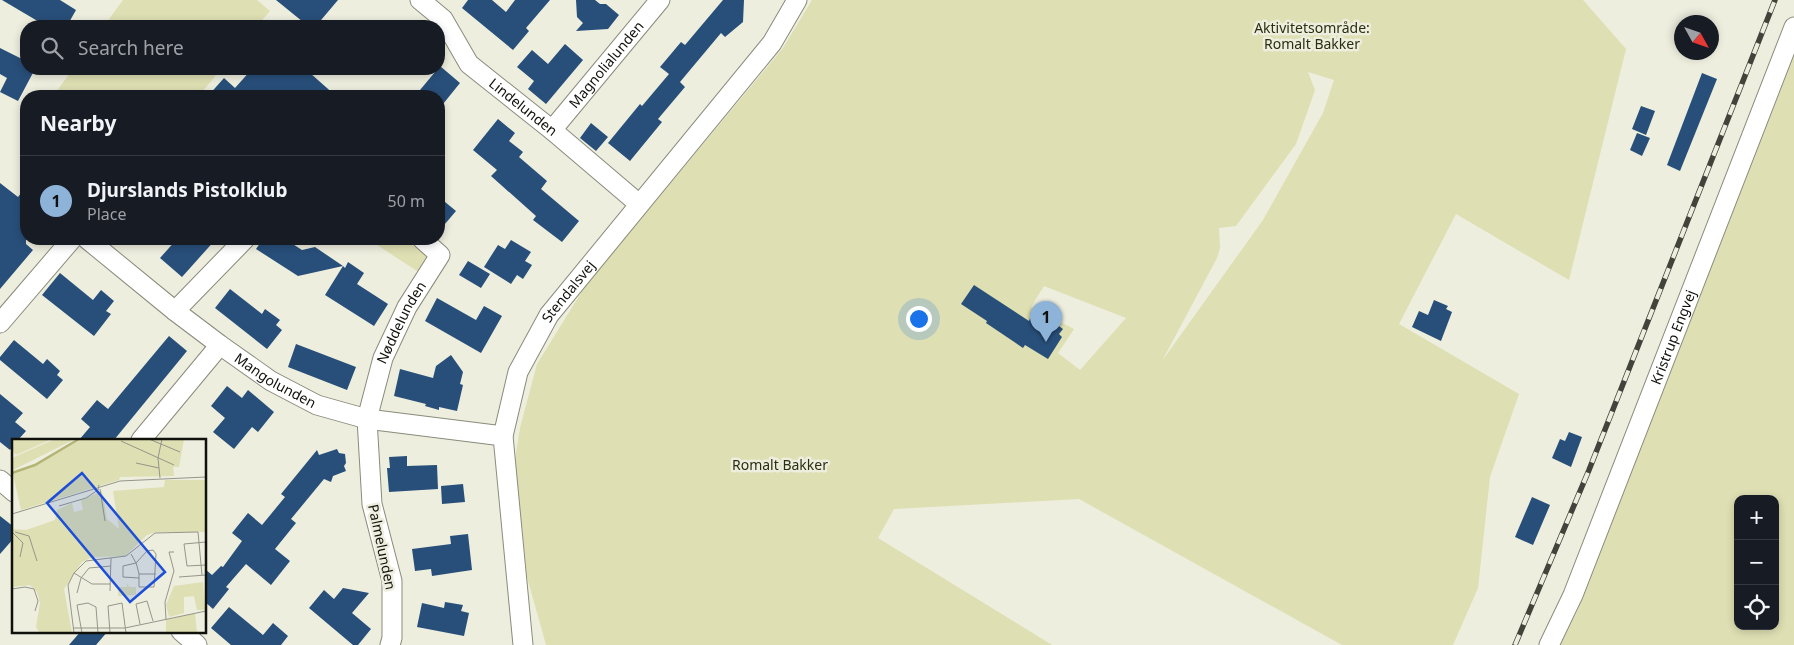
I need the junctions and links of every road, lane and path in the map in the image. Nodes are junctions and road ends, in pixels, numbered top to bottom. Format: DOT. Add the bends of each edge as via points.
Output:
graph roads {
  1 [pos="420,0"];
  2 [pos="660,0"];
  3 [pos="798,0"];
  4 [pos="444,20"];
  5 [pos="445,22"];
  6 [pos="1794,27"];
  7 [pos="552,130"];
  8 [pos="639,204"];
  9 [pos="67,245"];
  10 [pos="93,245"];
  11 [pos="239,245"];
  12 [pos="429,245"];
  13 [pos="175,311"];
  14 [pos="0,323"];
  15 [pos="220,345"];
  16 [pos="367,419"];
  17 [pos="503,436"];
  18 [pos="141,439"];
  19 [pos="0,480"];
  20 [pos="12,490"];
  21 [pos="182,632"];
  22 [pos="197,645"];
  23 [pos="390,645"];
  24 [pos="523,645"];
  25 [pos="1549,645"];
  1 -- 4 [label="street, Lindelunden"];
  2 -- 7 [label="street, Magnolialunden"];
  3 -- 8 [label="street, Stendalsvej" via="772,43"];
  5 -- 7 [label="street, Lindelunden" via="469,64"];
  6 -- 25 [label="street, Kristrup Engvej" via="1573,595"];
  7 -- 8 [label="street, Lindelunden"];
  8 -- 17 [label="street, Stendalsvej" via="549,315 518,372"];
  9 -- 14 [label="street"];
  10 -- 13 [label="street, Mangolunden"];
  11 -- 13 [label="street"];
  12 -- 16 [label="street, Nøddelunden" via="440,254 407,307 384,358"];
  13 -- 15 [label="street, Mangolunden"];
  15 -- 16 [label="street, Mangolunden" via="271,381 317,405"];
  15 -- 18 [label="street"];
  16 -- 17 [label="street, Mangolunden"];
  16 -- 23 [label="street, Palmelunden" via="372,504 392,581"];
  17 -- 24 [label="street, Stendalsvej"];
  19 -- 20 [label="street"];
  21 -- 22 [label="street"];
}
